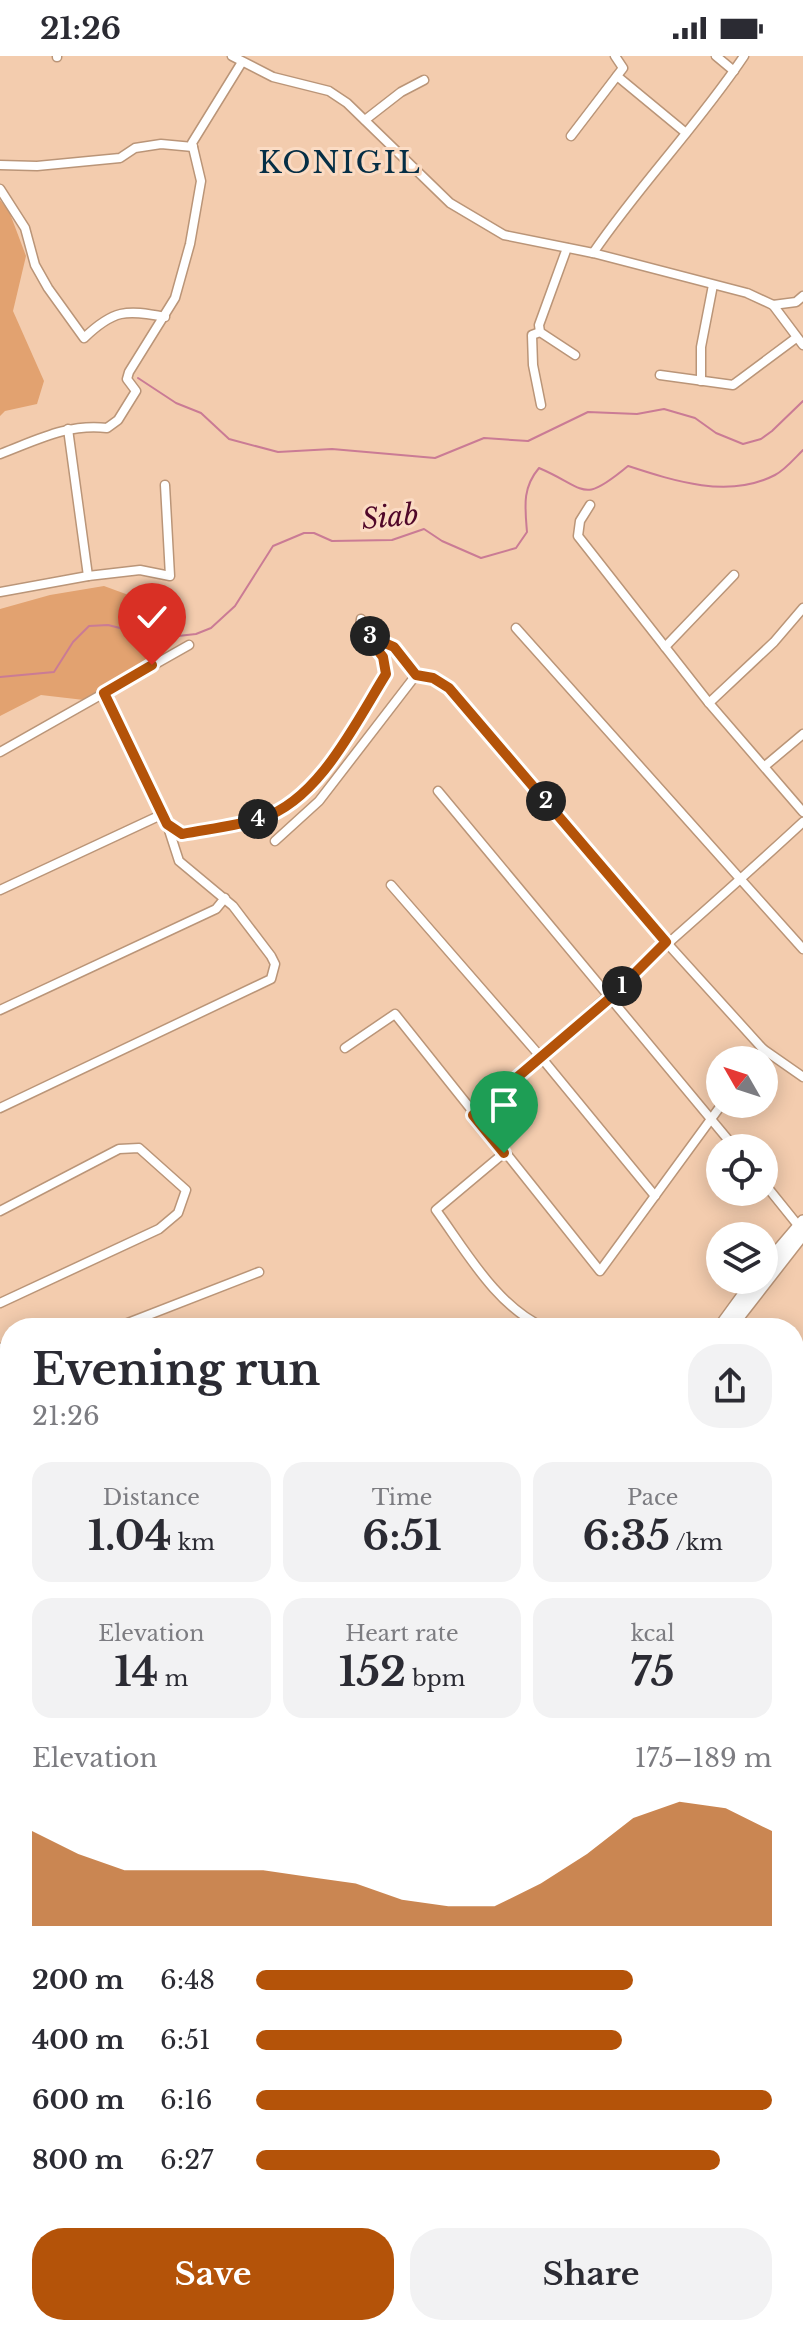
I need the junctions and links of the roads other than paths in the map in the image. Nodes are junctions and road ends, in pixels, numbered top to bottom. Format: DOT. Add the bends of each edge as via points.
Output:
graph roads {
  1 [pos="232,56"];
  2 [pos="615,56"];
  3 [pos="716,56"];
  4 [pos="744,56"];
  5 [pos="242,62"];
  6 [pos="734,71"];
  7 [pos="617,76"];
  8 [pos="424,80"];
  9 [pos="365,120"];
  10 [pos="686,133"];
  11 [pos="571,136"];
  12 [pos="193,147"];
  13 [pos="0,165"];
  14 [pos="0,189"];
  15 [pos="567,248"];
  16 [pos="593,253"];
  17 [pos="713,285"];
  18 [pos="803,296"];
  19 [pos="773,305"];
  20 [pos="165,317"];
  21 [pos="540,332"];
  22 [pos="800,341"];
  23 [pos="575,355"];
  24 [pos="660,375"];
  25 [pos="701,381"];
  26 [pos="541,405"];
  27 [pos="68,429"];
  28 [pos="0,454"];
  29 [pos="165,485"];
  30 [pos="590,505"];
  31 [pos="734,575"];
  32 [pos="88,576"];
  33 [pos="0,592"];
  34 [pos="803,608"];
  35 [pos="361,619"];
  36 [pos="516,628"];
  37 [pos="366,635"];
  38 [pos="189,645"];
  39 [pos="665,647"];
  40 [pos="416,675"];
  41 [pos="104,693"];
  42 [pos="709,703"];
  43 [pos="803,734"];
  44 [pos="0,752"];
  45 [pos="765,766"];
  46 [pos="438,791"];
  47 [pos="803,812"];
  48 [pos="163,814"];
  49 [pos="803,822"];
  50 [pos="167,824"];
  51 [pos="275,841"];
  52 [pos="742,879"];
  53 [pos="391,885"];
  54 [pos="0,890"];
  55 [pos="225,898"];
  56 [pos="666,942"];
  57 [pos="803,949"];
  58 [pos="609,999"];
  59 [pos="0,1010"];
  60 [pos="760,1046"];
  61 [pos="345,1048"];
  62 [pos="540,1056"];
  63 [pos="778,1060"];
  64 [pos="803,1077"];
  65 [pos="0,1108"];
  66 [pos="473,1115"];
  67 [pos="711,1119"];
  68 [pos="723,1134"];
  69 [pos="504,1153"];
  70 [pos="655,1196"];
  71 [pos="778,1200"];
  72 [pos="0,1211"];
  73 [pos="802,1228"];
  74 [pos="778,1253"];
  75 [pos="259,1272"];
  76 [pos="744,1294"];
  77 [pos="0,1303"];
  78 [pos="141,1318"];
  79 [pos="527,1318"];
  80 [pos="726,1318"];
  81 [pos="737,1318"];
  1 -- 5 [label="street"];
  2 -- 7 [label="street" via="623,65"];
  3 -- 6 [label="street"];
  4 -- 6 [label="street"];
  5 -- 9 [label="street" via="273,77 329,91"];
  5 -- 12 [label="street" via="201,124"];
  6 -- 10 [label="street"];
  7 -- 10 [label="street"];
  7 -- 11 [label="street"];
  8 -- 9 [label="street"];
  9 -- 15 [label="street" via="450,203 504,235"];
  10 -- 16 [label="street"];
  12 -- 13 [label="street" via="161,144 135,148 120,158"];
  12 -- 20 [label="street" via="201,181 199,208"];
  14 -- 20 [label="street" via="25,228 41,277 84,338 115,314"];
  15 -- 16 [label="street"];
  15 -- 21 [label="street"];
  16 -- 17 [label="street"];
  17 -- 19 [label="street"];
  17 -- 25 [label="street" via="701,347"];
  18 -- 19 [label="street"];
  19 -- 22 [label="street"];
  20 -- 27 [label="street" via="129,372 127,379 136,391 118,420 107,428"];
  21 -- 23 [label="street"];
  21 -- 26 [label="street" via="532,335"];
  22 -- 25 [label="street" via="733,385"];
  24 -- 25 [label="street"];
  27 -- 28 [label="street"];
  27 -- 32 [label="street"];
  29 -- 32 [label="street" via="170,576 140,570"];
  30 -- 39 [label="street" via="578,536"];
  31 -- 39 [label="street"];
  32 -- 33 [label="street"];
  34 -- 42 [label="street"];
  35 -- 37 [label="street"];
  36 -- 52 [label="street"];
  37 -- 40 [label="street" via="394,647"];
  37 -- 50 [label="street" via="383,657 386,674 304,794 264,818 182,834"];
  38 -- 41 [label="street"];
  39 -- 42 [label="street"];
  40 -- 51 [label="street" via="319,801"];
  40 -- 56 [label="street" via="449,688"];
  41 -- 44 [label="street"];
  41 -- 48 [label="street"];
  42 -- 45 [label="street"];
  43 -- 45 [label="street"];
  45 -- 47 [label="street"];
  46 -- 58 [label="street"];
  48 -- 50 [label="street"];
  48 -- 54 [label="street"];
  49 -- 52 [label="street"];
  50 -- 55 [label="street" via="179,861"];
  52 -- 56 [label="street"];
  52 -- 57 [label="street"];
  53 -- 62 [label="street"];
  55 -- 59 [label="street" via="216,909"];
  55 -- 65 [label="street" via="271,956 271,979"];
  56 -- 58 [label="street"];
  56 -- 60 [label="street"];
  58 -- 62 [label="street"];
  58 -- 67 [label="street"];
  61 -- 66 [label="street" via="395,1014"];
  62 -- 66 [label="street"];
  62 -- 70 [label="street"];
  63 -- 64 [label="street"];
  66 -- 69 [label="street"];
  67 -- 68 [label="street"];
  67 -- 70 [label="street"];
  69 -- 70 [label="street" via="600,1271"];
  69 -- 79 [label="street" via="436,1210 489,1284"];
  71 -- 73 [label="street"];
  72 -- 77 [label="street" via="119,1149 139,1148 186,1190 178,1213 159,1229"];
  73 -- 74 [label="main road"];
  73 -- 81 [label="main road"];
  75 -- 78 [label="street"];
  76 -- 80 [label="main road"];
}
